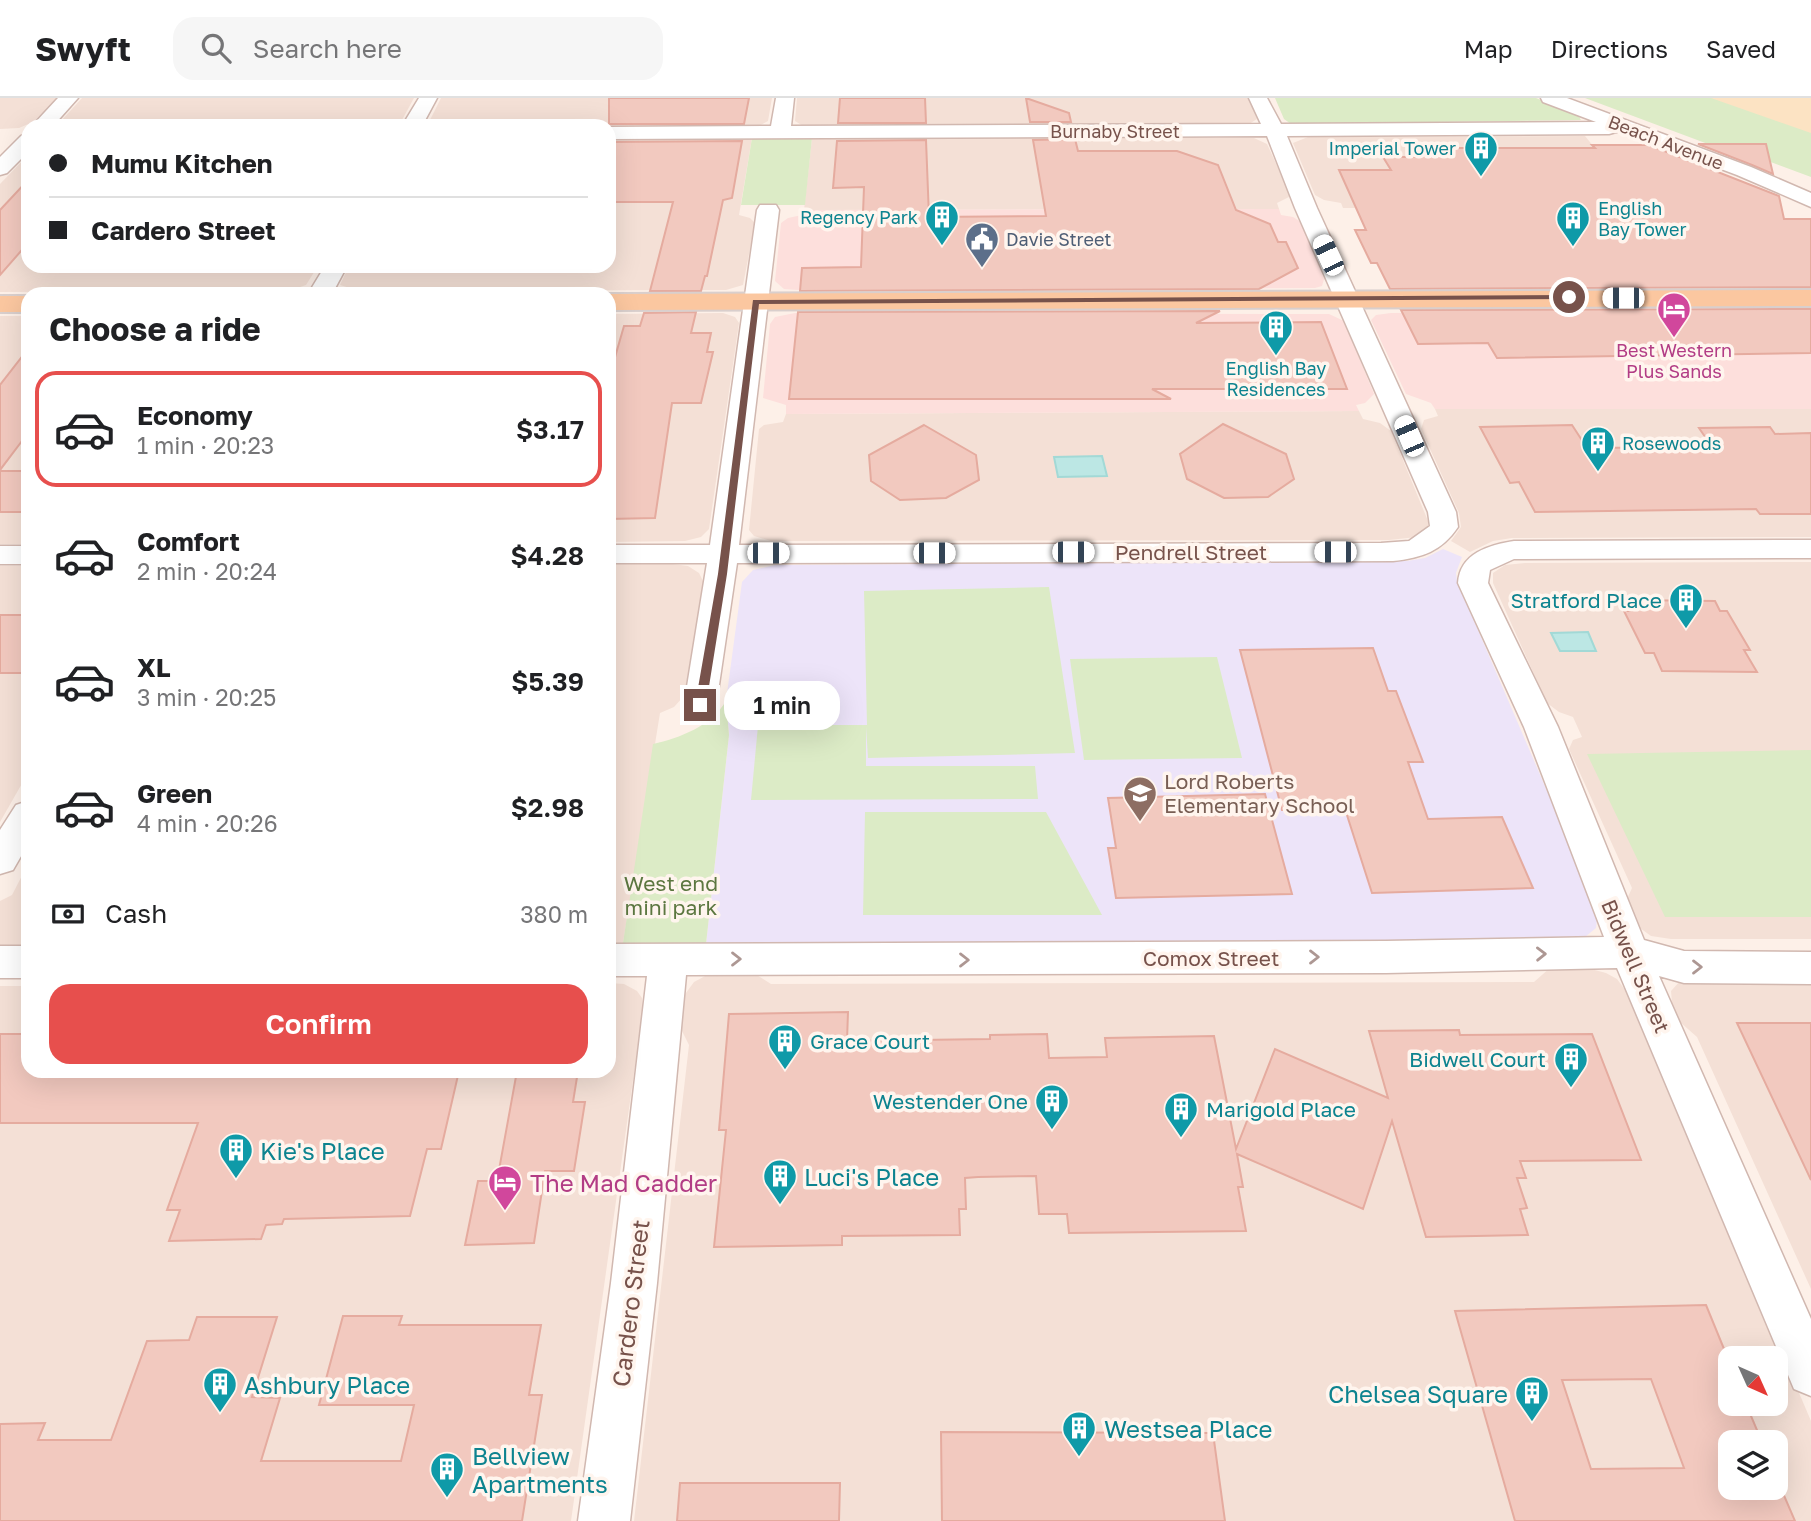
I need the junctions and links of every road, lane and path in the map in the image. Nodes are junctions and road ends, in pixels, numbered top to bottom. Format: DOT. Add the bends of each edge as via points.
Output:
graph roads {
  1 [pos="69,98"];
  2 [pos="429,98"];
  3 [pos="785,98"];
  4 [pos="1258,98"];
  5 [pos="1550,98"];
  6 [pos="49,119"];
  7 [pos="416,119"];
  8 [pos="1621,125"];
  9 [pos="1275,131"];
  10 [pos="780,132"];
  11 [pos="616,133"];
  12 [pos="5,134"];
  13 [pos="21,134"];
  14 [pos="21,147"];
  15 [pos="0,169"];
  16 [pos="1744,171"];
  17 [pos="1811,192"];
  18 [pos="1811,201"];
  19 [pos="768,210"];
  20 [pos="1811,298"];
  21 [pos="1348,300"];
  22 [pos="616,302"];
  23 [pos="755,302"];
  24 [pos="0,304"];
  25 [pos="21,304"];
  26 [pos="1811,549"];
  27 [pos="616,554"];
  28 [pos="725,554"];
  29 [pos="0,555"];
  30 [pos="21,555"];
  31 [pos="700,705"];
  32 [pos="21,826"];
  33 [pos="0,860"];
  34 [pos="1630,952"];
  35 [pos="668,959"];
  36 [pos="616,960"];
  37 [pos="0,962"];
  38 [pos="21,962"];
  39 [pos="1811,968"];
  40 [pos="1811,1371"];
  41 [pos="604,1521"];
  1 -- 6 [label="street"];
  2 -- 7 [label="street"];
  3 -- 10 [label="street"];
  4 -- 9 [label="street"];
  5 -- 8 [label="street, Beach Avenue"];
  8 -- 9 [label="street, Burnaby Street"];
  8 -- 16 [label="street, Beach Avenue"];
  9 -- 10 [label="street, Burnaby Street"];
  9 -- 21 [label="street"];
  10 -- 11 [label="street, Burnaby Street"];
  12 -- 13 [label="street"];
  14 -- 15 [label="street"];
  16 -- 17 [label="street, Beach Avenue"];
  16 -- 18 [label="street, Beach Avenue"];
  19 -- 23 [label="street"];
  20 -- 21 [label="main road"];
  21 -- 23 [label="main road"];
  21 -- 28 [label="street, Pendrell Street" via="1442,512 1444,527 1435,539 1410,550"];
  22 -- 23 [label="main road"];
  23 -- 28 [label="street"];
  24 -- 25 [label="main road"];
  26 -- 34 [label="street, Bidwell Street" via="1514,550 1482,562 1472,573 1541,727"];
  27 -- 28 [label="street, Pendrell Street"];
  28 -- 31 [label="street"];
  29 -- 30 [label="street"];
  32 -- 33 [label="street"];
  35 -- 34 [label="street, Comox Street, one-way"];
  34 -- 39 [label="street, Comox Street, one-way" via="1684,967"];
  34 -- 40 [label="street, Bidwell Street"];
  35 -- 36 [label="street, Comox Street"];
  35 -- 41 [label="street, Cardero Street"];
  37 -- 38 [label="street"];
}
